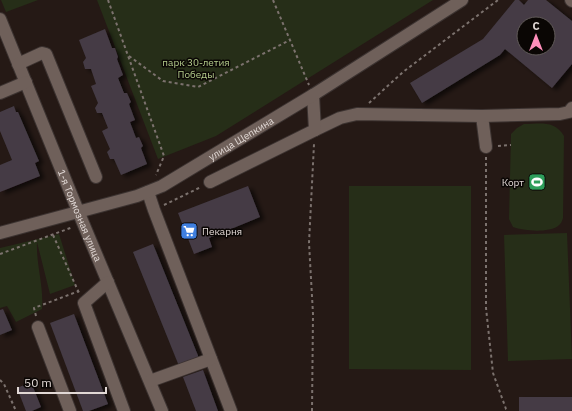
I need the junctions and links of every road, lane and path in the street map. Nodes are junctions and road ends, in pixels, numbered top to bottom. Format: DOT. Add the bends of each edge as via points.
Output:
graph roads {
  1 [pos="108,0"];
  2 [pos="273,0"];
  3 [pos="462,0"];
  4 [pos="498,0"];
  5 [pos="0,18"];
  6 [pos="290,40"];
  7 [pos="128,56"];
  8 [pos="18,64"];
  9 [pos="26,82"];
  10 [pos="0,93"];
  11 [pos="313,95"];
  12 [pos="572,108"];
  13 [pos="357,114"];
  14 [pos="482,116"];
  15 [pos="315,130"];
  16 [pos="511,146"];
  17 [pos="486,147"];
  18 [pos="96,177"];
  19 [pos="210,182"];
  20 [pos="148,192"];
  21 [pos="154,210"];
  22 [pos="78,211"];
  23 [pos="84,224"];
  24 [pos="0,233"];
  25 [pos="53,235"];
  26 [pos="0,254"];
  27 [pos="108,282"];
  28 [pos="79,291"];
  29 [pos="84,304"];
  30 [pos="38,327"];
  31 [pos="211,359"];
  32 [pos="0,380"];
  33 [pos="150,381"];
  34 [pos="161,410"];
  35 [pos="16,411"];
  36 [pos="70,411"];
  37 [pos="124,411"];
  38 [pos="231,411"];
  39 [pos="312,411"];
  40 [pos="508,411"];
  1 -- 7 [label="path"];
  2 -- 6 [label="path"];
  3 -- 11 [label="street, улица Щепкина"];
  4 -- 13 [label="path" via="403,72"];
  5 -- 8 [label="street, 1-я Тормозная улица"];
  6 -- 7 [label="path" via="198,87 163,81"];
  6 -- 11 [label="path"];
  7 -- 20 [label="path" via="164,156"];
  8 -- 9 [label="street, 1-я Тормозная улица"];
  8 -- 18 [label="street" via="42,53 46,54"];
  9 -- 10 [label="street"];
  9 -- 22 [label="street, 1-я Тормозная улица"];
  11 -- 15 [label="street"];
  11 -- 20 [label="street, улица Щепкина"];
  12 -- 14 [label="street" via="569,112 560,114"];
  13 -- 14 [label="street"];
  13 -- 15 [label="street" via="340,118"];
  14 -- 17 [label="street"];
  15 -- 19 [label="street"];
  15 -- 39 [label="path" via="309,243 314,314"];
  16 -- 17 [label="path"];
  17 -- 40 [label="path" via="486,308 493,373"];
  19 -- 21 [label="path"];
  20 -- 21 [label="street"];
  20 -- 22 [label="street, улица Щепкина"];
  21 -- 31 [label="street"];
  22 -- 23 [label="street, 1-я Тормозная улица"];
  22 -- 24 [label="street, улица Щепкина"];
  23 -- 25 [label="path"];
  23 -- 27 [label="street, 1-я Тормозная улица"];
  25 -- 26 [label="path"];
  25 -- 28 [label="path"];
  27 -- 29 [label="street"];
  27 -- 33 [label="street, 1-я Тормозная улица"];
  28 -- 29 [label="path"];
  28 -- 30 [label="path" via="34,308"];
  29 -- 37 [label="street"];
  30 -- 36 [label="street"];
  31 -- 33 [label="street"];
  31 -- 38 [label="street"];
  32 -- 35 [label="path"];
  33 -- 34 [label="street, 1-я Тормозная улица"];
}
